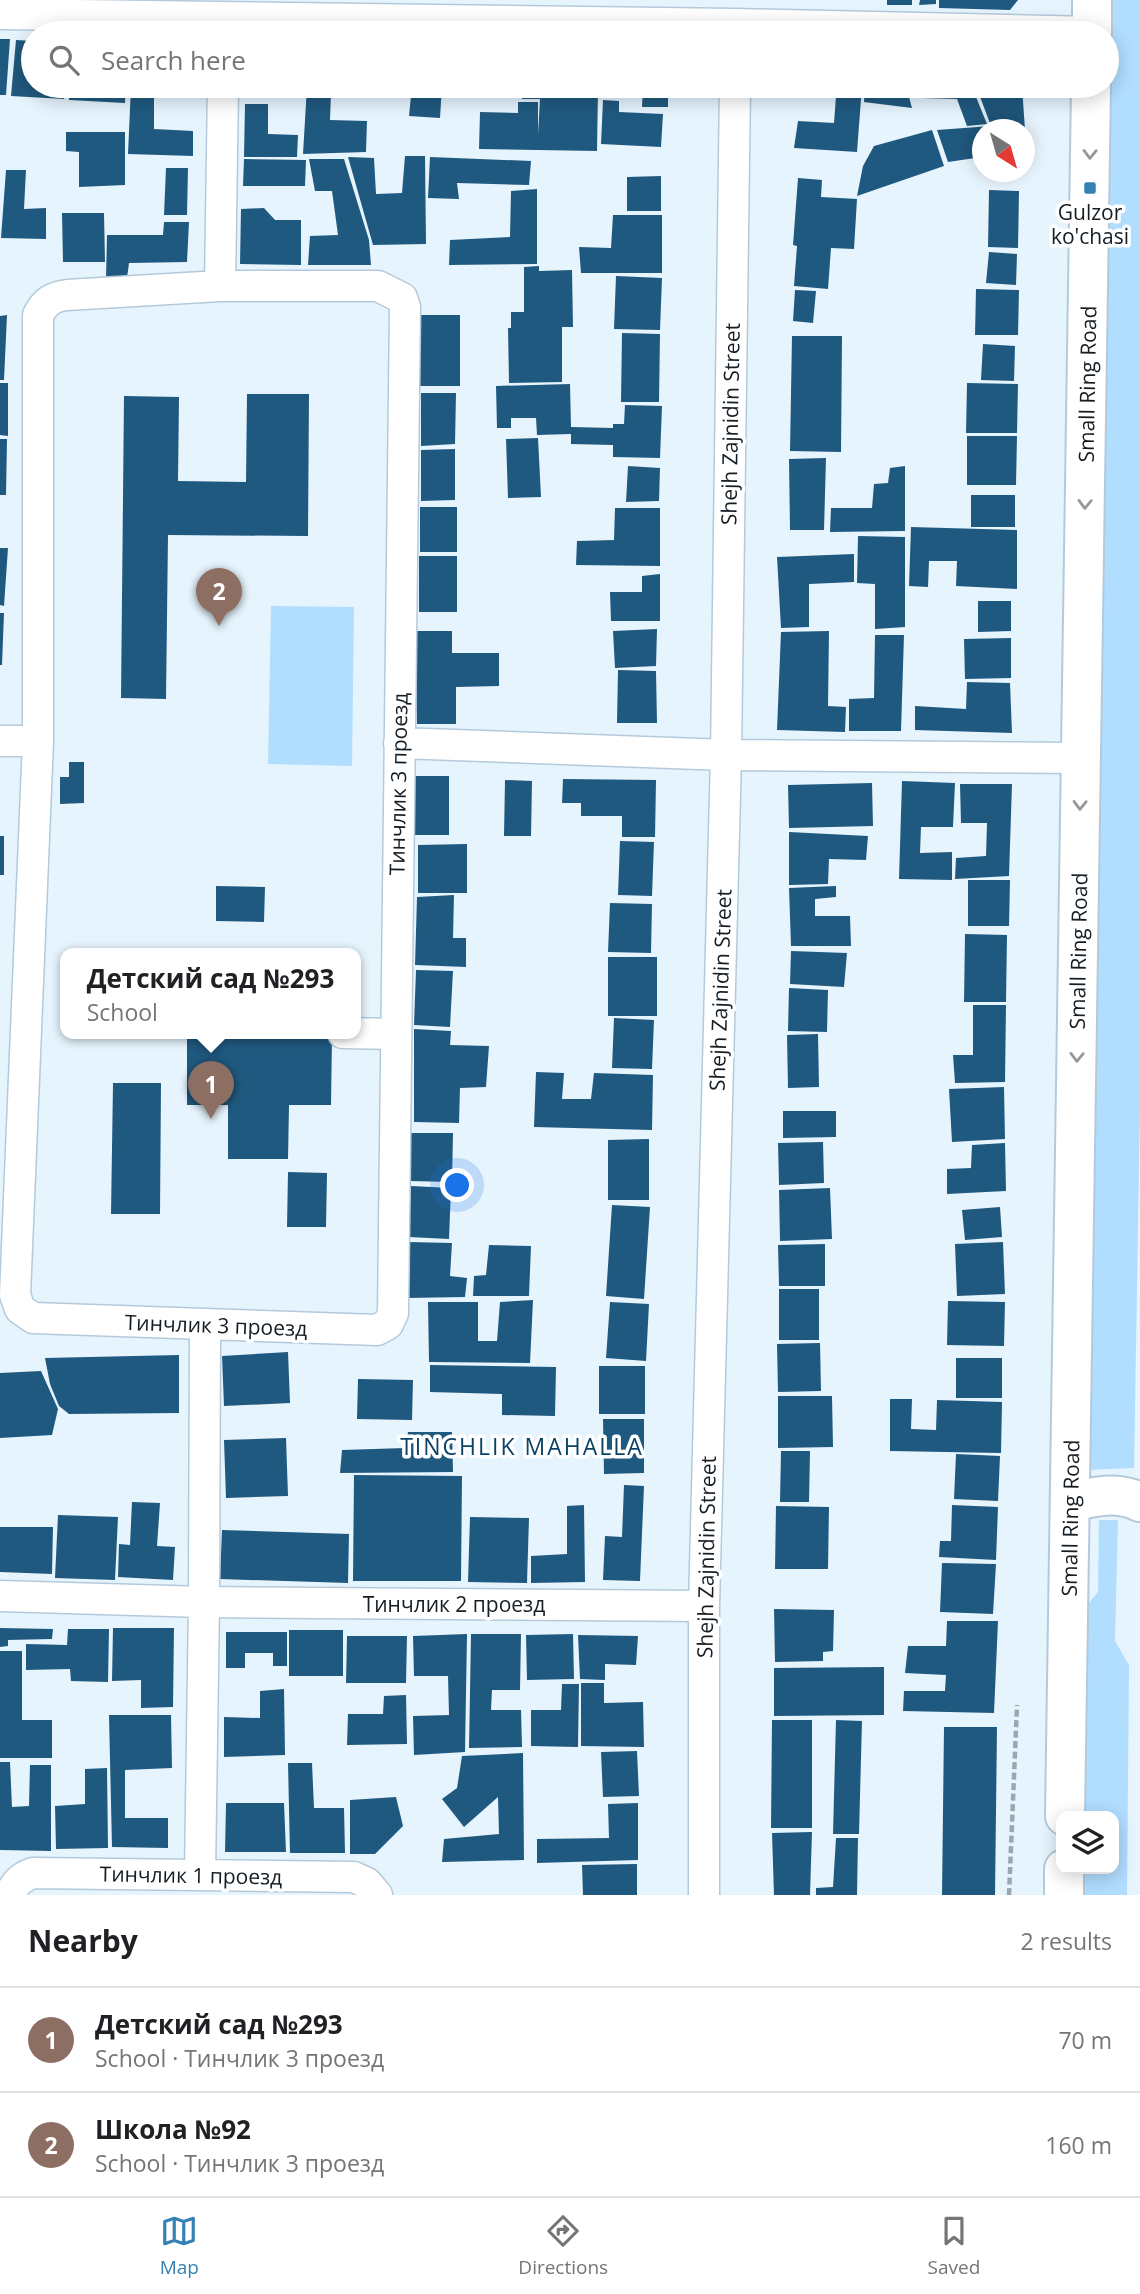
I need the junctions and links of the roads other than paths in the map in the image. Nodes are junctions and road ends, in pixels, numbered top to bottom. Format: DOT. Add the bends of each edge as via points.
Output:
graph roads {
  1 [pos="0,14"];
  2 [pos="225,17"];
  3 [pos="735,19"];
  4 [pos="973,21"];
  5 [pos="223,98"];
  6 [pos="734,98"];
  7 [pos="1091,98"];
  8 [pos="220,286"];
  9 [pos="0,741"];
  10 [pos="38,741"];
  11 [pos="399,743"];
  12 [pos="726,755"];
  13 [pos="1081,758"];
  14 [pos="361,1033"];
  15 [pos="396,1034"];
  16 [pos="205,1325"];
  17 [pos="1140,1502"];
  18 [pos="1070,1503"];
  19 [pos="0,1596"];
  20 [pos="204,1602"];
  21 [pos="704,1606"];
  22 [pos="1065,1811"];
  23 [pos="200,1874"];
  24 [pos="1064,1874"];
  25 [pos="10,1895"];
  26 [pos="377,1895"];
  27 [pos="704,1895"];
  28 [pos="1064,1895"];
  1 -- 2 [label="street"];
  2 -- 3 [label="street"];
  3 -- 4 [label="street"];
  5 -- 8 [label="street"];
  6 -- 12 [label="street, Shejh Zajnidin Street"];
  7 -- 13 [label="highway, Small Ring Road, one-way"];
  8 -- 10 [label="street, Тинчлик 3 проезд" via="54,297 38,315"];
  8 -- 11 [label="street, Тинчлик 3 проезд" via="378,286 402,298"];
  9 -- 10 [label="street"];
  10 -- 16 [label="street, Тинчлик 3 проезд" via="15,1295 20,1309 33,1318"];
  11 -- 12 [label="street"];
  11 -- 15 [label="street, Тинчлик 3 проезд"];
  12 -- 13 [label="street"];
  12 -- 21 [label="street, Shejh Zajnidin Street"];
  13 -- 18 [label="highway, Small Ring Road, one-way"];
  14 -- 15 [label="street"];
  15 -- 16 [label="street, Тинчлик 3 проезд" via="393,1313 388,1324 377,1331"];
  16 -- 20 [label="street"];
  17 -- 18 [label="highway" via="1108,1495"];
  18 -- 22 [label="highway, Small Ring Road"];
  19 -- 20 [label="street, Тинчлик 2 проезд"];
  20 -- 21 [label="street, Тинчлик 2 проезд"];
  20 -- 23 [label="street"];
  21 -- 27 [label="street, Shejh Zajnidin Street"];
  23 -- 25 [label="street, Тинчлик 1 проезд" via="33,1873 22,1877"];
  23 -- 26 [label="street, Тинчлик 1 проезд" via="354,1877"];
  24 -- 28 [label="highway"];
}
